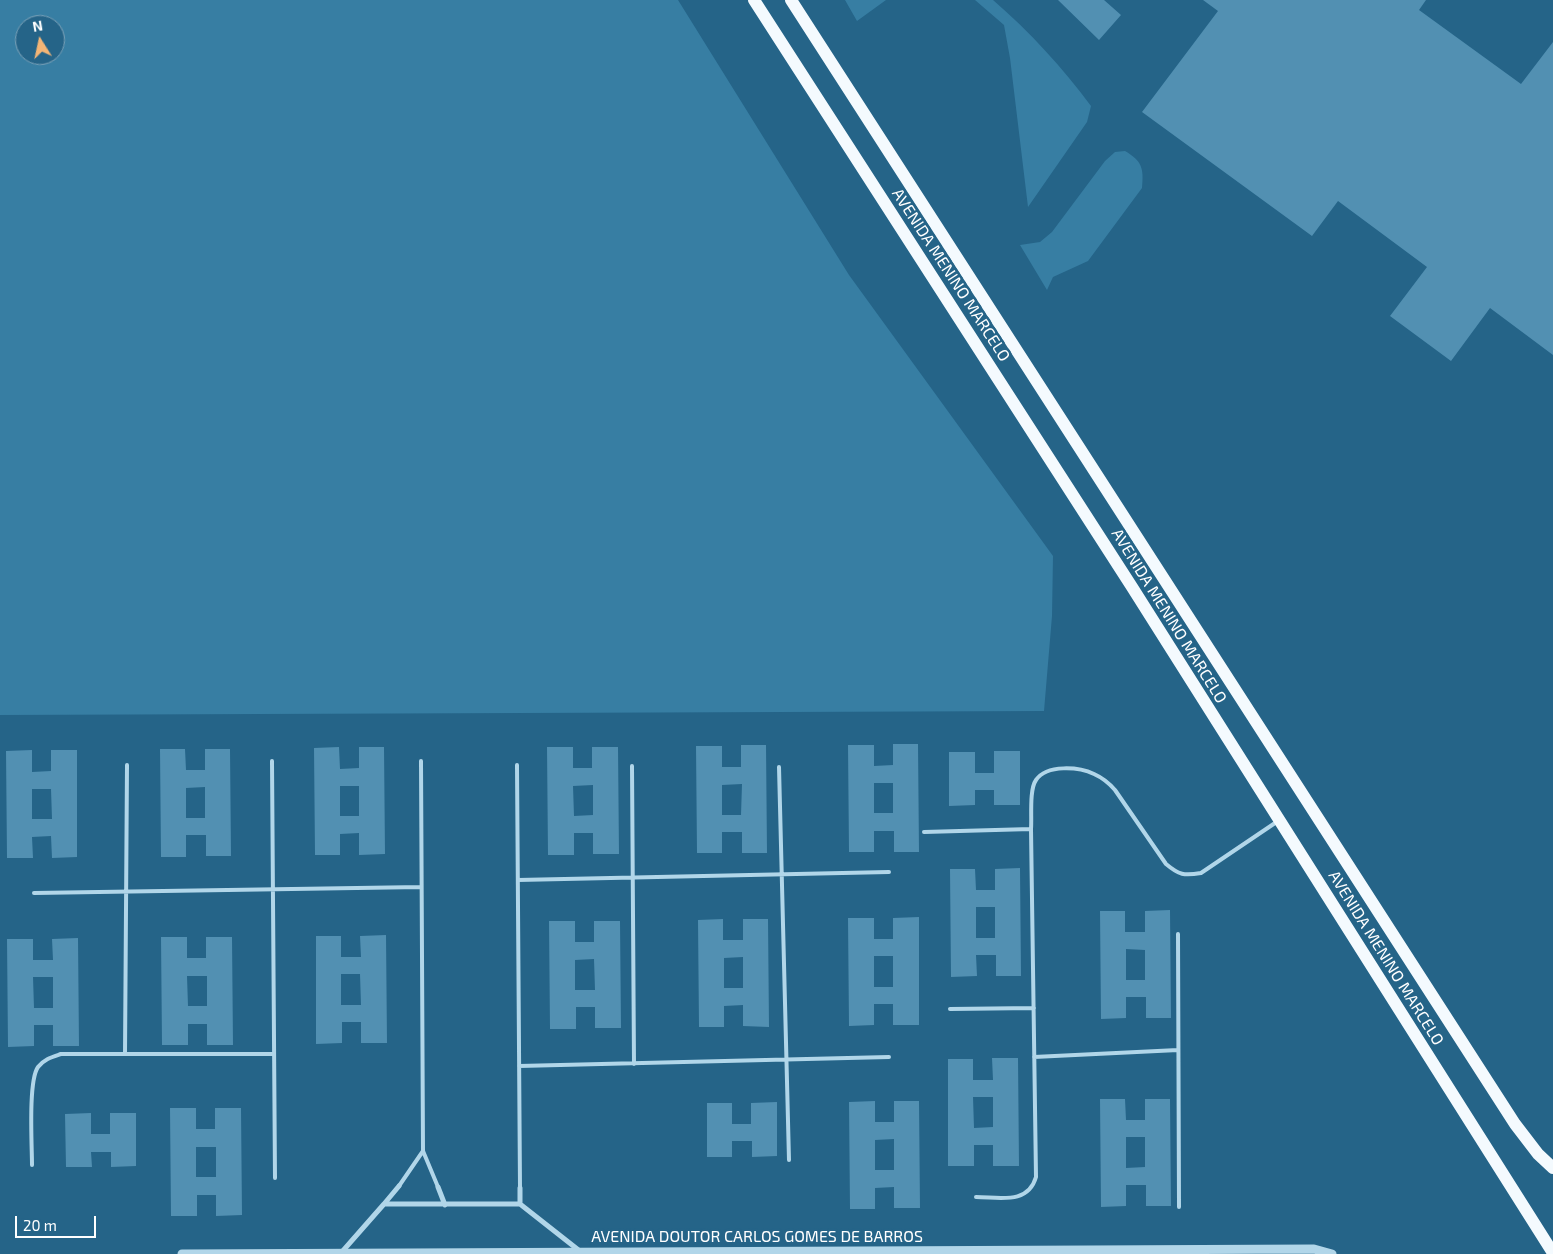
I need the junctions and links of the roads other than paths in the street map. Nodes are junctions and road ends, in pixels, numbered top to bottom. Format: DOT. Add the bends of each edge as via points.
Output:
graph roads {
  1 [pos="754,0"];
  2 [pos="791,0"];
  3 [pos="272,761"];
  4 [pos="420,761"];
  5 [pos="127,765"];
  6 [pos="517,765"];
  7 [pos="632,766"];
  8 [pos="779,767"];
  9 [pos="1280,820"];
  10 [pos="1032,829"];
  11 [pos="924,832"];
  12 [pos="889,872"];
  13 [pos="782,875"];
  14 [pos="633,878"];
  15 [pos="518,880"];
  16 [pos="421,887"];
  17 [pos="273,889"];
  18 [pos="126,891"];
  19 [pos="34,893"];
  20 [pos="1178,934"];
  21 [pos="1034,1008"];
  22 [pos="950,1009"];
  23 [pos="1178,1050"];
  24 [pos="125,1054"];
  25 [pos="274,1054"];
  26 [pos="889,1057"];
  27 [pos="1034,1057"];
  28 [pos="786,1060"];
  29 [pos="634,1064"];
  30 [pos="519,1066"];
  31 [pos="422,1151"];
  32 [pos="1538,1154"];
  33 [pos="1553,1156"];
  34 [pos="789,1160"];
  35 [pos="32,1165"];
  36 [pos="1553,1168"];
  37 [pos="275,1178"];
  38 [pos="399,1186"];
  39 [pos="438,1187"];
  40 [pos="520,1188"];
  41 [pos="976,1197"];
  42 [pos="384,1204"];
  43 [pos="520,1204"];
  44 [pos="445,1205"];
  45 [pos="1178,1207"];
  46 [pos="582,1252"];
  47 [pos="511,1253"];
  48 [pos="713,1253"];
  49 [pos="919,1253"];
  50 [pos="1553,1253"];
  51 [pos="182,1254"];
  52 [pos="309,1254"];
  53 [pos="341,1254"];
  54 [pos="1332,1254"];
  1 -- 9 [label="main road, AVENIDA MENINO MARCELO"];
  2 -- 32 [label="main road, AVENIDA MENINO MARCELO" via="1515,1124"];
  3 -- 17 [label="lane"];
  4 -- 16 [label="lane"];
  5 -- 18 [label="lane"];
  6 -- 15 [label="lane"];
  7 -- 14 [label="lane"];
  8 -- 13 [label="lane"];
  9 -- 10 [label="lane" via="1201,873 1188,876 1166,864 1105,779 1092,772 1056,769 1044,772 1036,780"];
  9 -- 50 [label="main road, AVENIDA MENINO MARCELO"];
  10 -- 11 [label="lane"];
  10 -- 21 [label="lane"];
  12 -- 13 [label="lane"];
  13 -- 14 [label="lane"];
  13 -- 28 [label="lane"];
  14 -- 15 [label="lane"];
  14 -- 29 [label="lane"];
  15 -- 30 [label="lane"];
  16 -- 17 [label="lane"];
  16 -- 31 [label="lane"];
  17 -- 18 [label="lane"];
  17 -- 25 [label="lane"];
  18 -- 19 [label="lane"];
  18 -- 24 [label="lane"];
  20 -- 23 [label="lane"];
  21 -- 22 [label="lane"];
  21 -- 27 [label="lane"];
  23 -- 27 [label="lane"];
  23 -- 45 [label="lane"];
  24 -- 25 [label="lane"];
  24 -- 35 [label="lane" via="61,1054 47,1058 37,1068 32,1082"];
  25 -- 37 [label="lane"];
  26 -- 28 [label="lane"];
  27 -- 41 [label="lane" via="1036,1177 1033,1187 1016,1197"];
  28 -- 29 [label="lane"];
  28 -- 34 [label="lane"];
  29 -- 30 [label="lane"];
  30 -- 40 [label="lane"];
  31 -- 38 [label="lane"];
  31 -- 39 [label="lane"];
  32 -- 33 [label="main road"];
  32 -- 36 [label="main road, AVENIDA MENINO MARCELO"];
  38 -- 42 [label="street"];
  39 -- 44 [label="street"];
  40 -- 43 [label="street"];
  42 -- 44 [label="street"];
  42 -- 53 [label="street"];
  43 -- 44 [label="street"];
  43 -- 46 [label="street"];
  46 -- 47 [label="street, AVENIDA DOUTOR CARLOS GOMES DE BARROS"];
  46 -- 48 [label="street, AVENIDA DOUTOR CARLOS GOMES DE BARROS"];
  47 -- 53 [label="street, AVENIDA DOUTOR CARLOS GOMES DE BARROS"];
  48 -- 49 [label="street, AVENIDA DOUTOR CARLOS GOMES DE BARROS"];
  49 -- 54 [label="street, AVENIDA DOUTOR CARLOS GOMES DE BARROS" via="1314,1249"];
  51 -- 52 [label="street, AVENIDA DOUTOR CARLOS GOMES DE BARROS"];
  52 -- 53 [label="street, AVENIDA DOUTOR CARLOS GOMES DE BARROS"];
}
